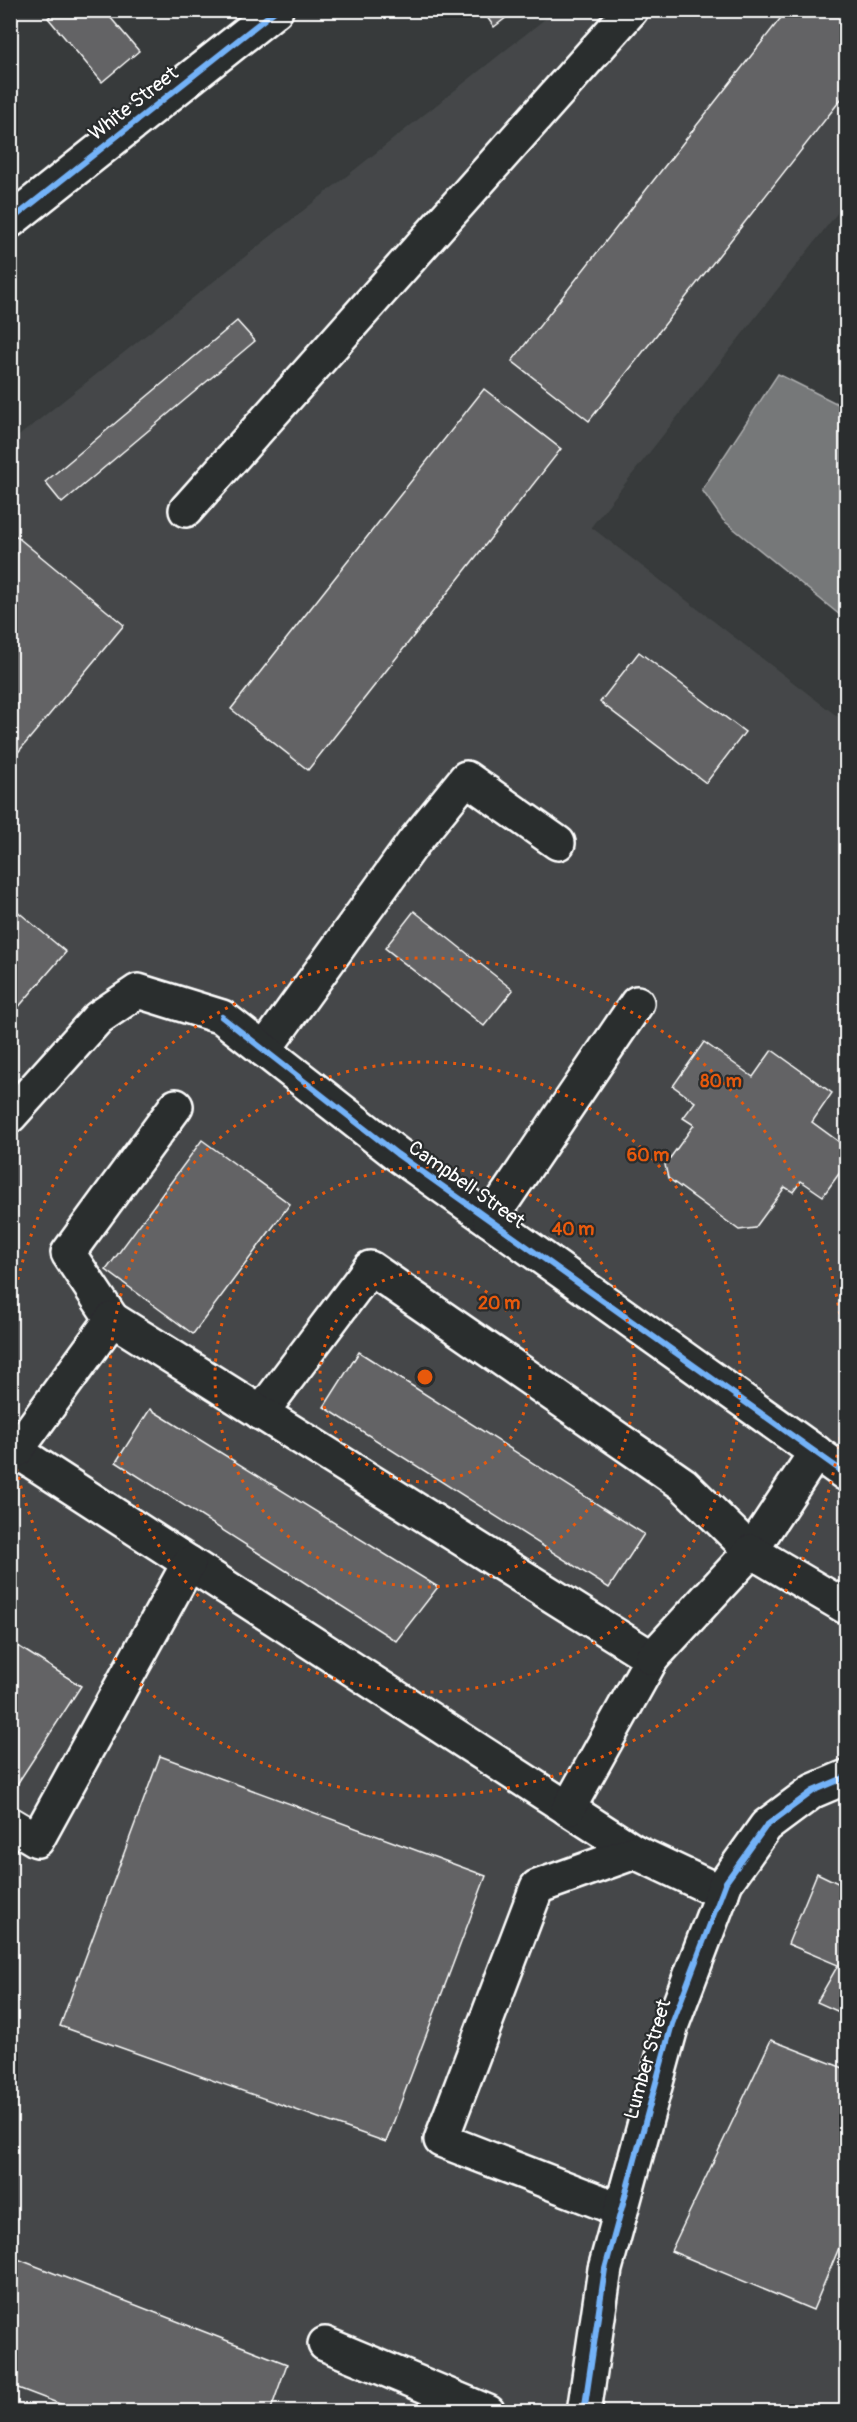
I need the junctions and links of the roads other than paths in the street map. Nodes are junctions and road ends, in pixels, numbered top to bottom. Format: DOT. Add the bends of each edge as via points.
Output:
graph roads {
  1 [pos="276,10"];
  2 [pos="631,10"];
  3 [pos="10,221"];
  4 [pos="186,510"];
  5 [pos="558,843"];
  6 [pos="637,1003"];
  7 [pos="264,1050"];
  8 [pos="176,1106"];
  9 [pos="10,1116"];
  10 [pos="490,1220"];
  11 [pos="112,1319"];
  12 [pos="261,1413"];
  13 [pos="13,1449"];
  14 [pos="816,1452"];
  15 [pos="846,1474"];
  16 [pos="751,1551"];
  17 [pos="189,1563"];
  18 [pos="846,1607"];
  19 [pos="652,1658"];
  20 [pos="846,1777"];
  21 [pos="568,1809"];
  22 [pos="10,1824"];
  23 [pos="635,1852"];
  24 [pos="722,1893"];
  25 [pos="621,2210"];
  26 [pos="325,2344"];
  27 [pos="488,2412"];
  28 [pos="584,2412"];
  1 -- 3 [label="street, White Street"];
  2 -- 4 [label="street"];
  5 -- 7 [label="street" via="466,778 414,842"];
  6 -- 10 [label="street"];
  7 -- 9 [label="street, Campbell Street" via="222,1017 138,991 98,1018"];
  7 -- 10 [label="street, Campbell Street" via="397,1154"];
  8 -- 11 [label="street" via="68,1253"];
  10 -- 14 [label="street, Campbell Street"];
  11 -- 12 [label="street"];
  11 -- 13 [label="street"];
  12 -- 16 [label="street" via="370,1268 682,1484"];
  12 -- 19 [label="street"];
  13 -- 17 [label="street"];
  14 -- 15 [label="street, Campbell Street"];
  14 -- 16 [label="street"];
  16 -- 18 [label="street"];
  16 -- 19 [label="street"];
  17 -- 21 [label="street"];
  17 -- 22 [label="street" via="38,1840"];
  19 -- 21 [label="street"];
  20 -- 24 [label="street, Lumber Street" via="813,1791 766,1826 726,1881"];
  21 -- 23 [label="street"];
  23 -- 24 [label="street"];
  23 -- 25 [label="street" via="537,1887 441,2140"];
  24 -- 25 [label="street, Lumber Street" via="672,2024"];
  25 -- 28 [label="street, Lumber Street" via="605,2269"];
  26 -- 27 [label="street"];
}
